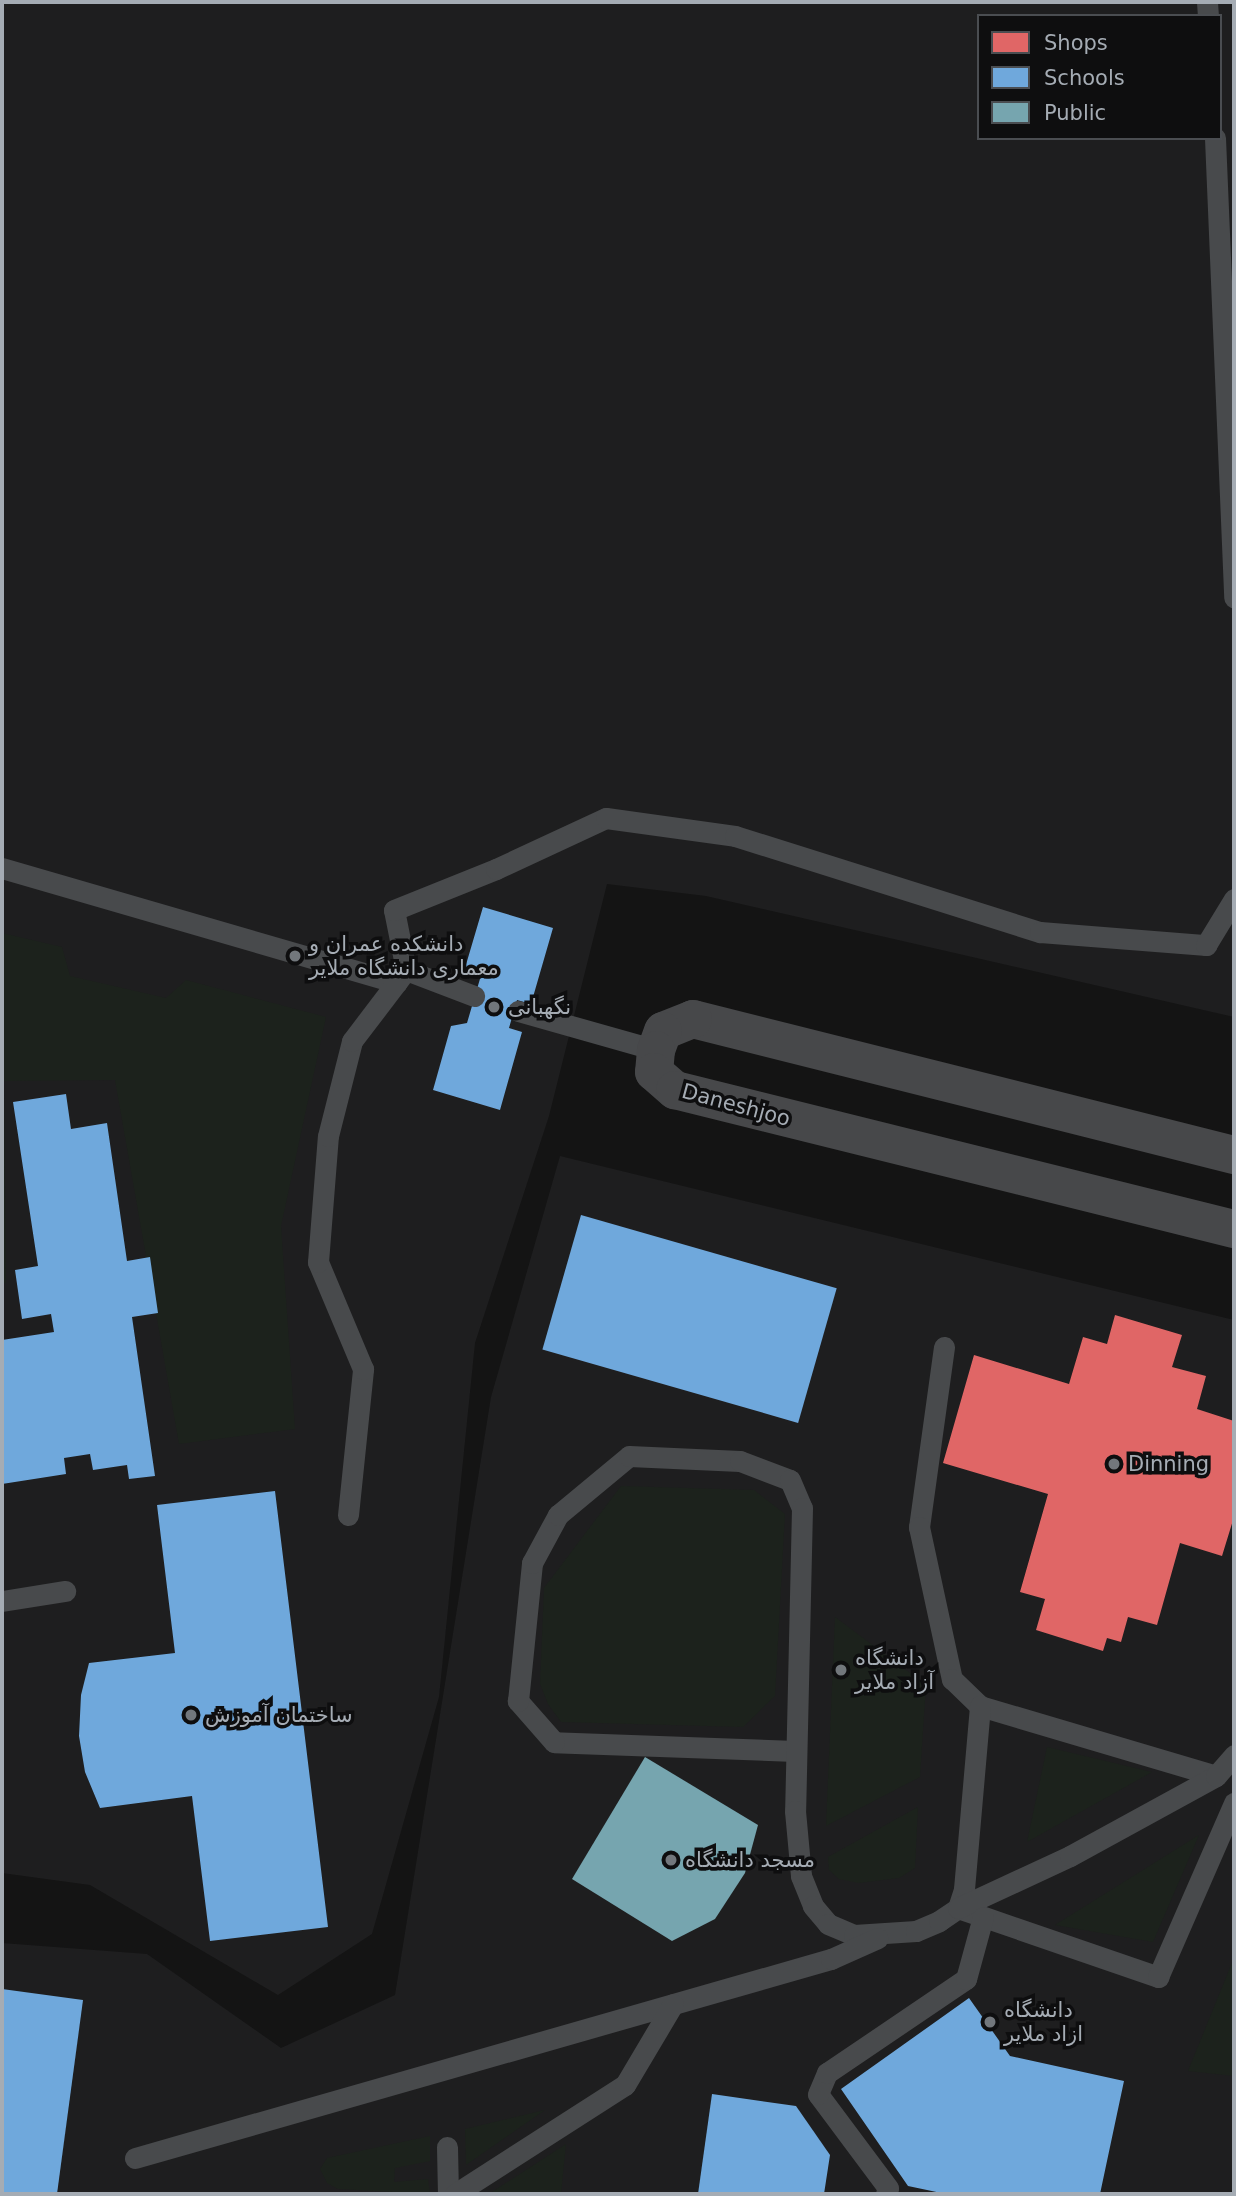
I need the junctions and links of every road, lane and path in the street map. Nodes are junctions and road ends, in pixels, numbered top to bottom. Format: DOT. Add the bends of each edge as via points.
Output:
graph roads {
  1 [pos="1215,140"];
  2 [pos="1234,598"];
  3 [pos="2,868"];
  4 [pos="1234,899"];
  5 [pos="402,977"];
  6 [pos="474,996"];
  7 [pos="518,1011"];
  8 [pos="656,1049"];
  9 [pos="1234,1155"];
  10 [pos="1234,1229"];
  11 [pos="944,1347"];
  12 [pos="348,1515"];
  13 [pos="65,1591"];
  14 [pos="2,1601"];
  15 [pos="980,1706"];
  16 [pos="795,1751"];
  17 [pos="1234,1755"];
  18 [pos="1216,1776"];
  19 [pos="1234,1803"];
  20 [pos="958,1908"];
  21 [pos="984,1917"];
  22 [pos="883,1936"];
  23 [pos="673,2004"];
  24 [pos="446,2147"];
  25 [pos="135,2158"];
  26 [pos="448,2194"];
  27 [pos="455,2194"];
  28 [pos="886,2194"];
  1 -- 2 [label="lane"];
  3 -- 5 [label="lane"];
  4 -- 5 [label="lane" via="1206,945 1040,932 735,836 606,818 394,910"];
  5 -- 6 [label="lane"];
  5 -- 12 [label="lane" via="352,1041 328,1136 318,1262 363,1369"];
  7 -- 8 [label="lane"];
  8 -- 9 [label="main road" via="663,1031 694,1019"];
  8 -- 10 [label="main road, Daneshjoo" via="654,1072 675,1090"];
  11 -- 15 [label="lane" via="919,1527 952,1679"];
  13 -- 14 [label="lane"];
  15 -- 18 [label="lane"];
  15 -- 20 [label="lane" via="964,1889"];
  16 -- 16 [label="lane" via="802,1508 790,1480 740,1461 629,1456 558,1515 532,1563 518,1701 554,1742"];
  16 -- 22 [label="lane" via="794,1811 801,1876 813,1906 828,1924 854,1935"];
  17 -- 18 [label="lane"];
  18 -- 20 [label="lane" via="1070,1856"];
  19 -- 21 [label="lane" via="1158,1977"];
  20 -- 21 [label="lane"];
  20 -- 22 [label="lane" via="916,1931"];
  21 -- 28 [label="lane" via="966,1979 827,2073 818,2094 888,2188"];
  22 -- 23 [label="lane" via="831,1959"];
  23 -- 25 [label="lane"];
  23 -- 27 [label="lane" via="625,2085"];
  24 -- 26 [label="lane"];
}
